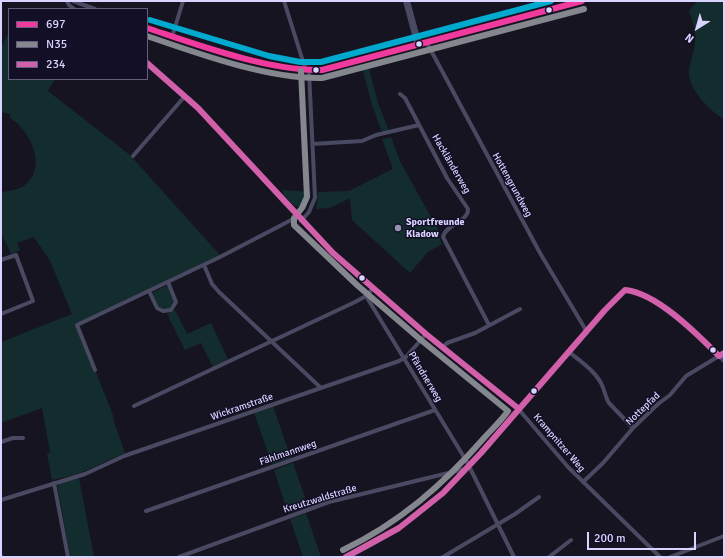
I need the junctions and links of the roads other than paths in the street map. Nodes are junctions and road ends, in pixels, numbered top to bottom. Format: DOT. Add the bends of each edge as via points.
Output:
graph roads {
  1 [pos="73,1"];
  2 [pos="183,1"];
  3 [pos="284,1"];
  4 [pos="405,1"];
  5 [pos="408,1"];
  6 [pos="582,1"];
  7 [pos="92,8"];
  8 [pos="148,28"];
  9 [pos="172,37"];
  10 [pos="427,43"];
  11 [pos="418,45"];
  12 [pos="148,64"];
  13 [pos="307,70"];
  14 [pos="400,94"];
  15 [pos="185,96"];
  16 [pos="419,125"];
  17 [pos="312,144"];
  18 [pos="133,156"];
  19 [pos="297,217"];
  20 [pos="301,221"];
  21 [pos="1,260"];
  22 [pos="204,265"];
  23 [pos="168,282"];
  24 [pos="373,288"];
  25 [pos="149,292"];
  26 [pos="366,296"];
  27 [pos="520,309"];
  28 [pos="1,314"];
  29 [pos="489,325"];
  30 [pos="587,332"];
  31 [pos="426,334"];
  32 [pos="272,341"];
  33 [pos="442,348"];
  34 [pos="570,352"];
  35 [pos="724,353"];
  36 [pos="719,356"];
  37 [pos="404,359"];
  38 [pos="724,361"];
  39 [pos="95,370"];
  40 [pos="321,388"];
  41 [pos="134,406"];
  42 [pos="519,409"];
  43 [pos="435,410"];
  44 [pos="633,428"];
  45 [pos="22,438"];
  46 [pos="1,442"];
  47 [pos="470,468"];
  48 [pos="583,482"];
  49 [pos="54,483"];
  50 [pos="539,497"];
  51 [pos="1,500"];
  52 [pos="146,511"];
  53 [pos="498,525"];
  54 [pos="724,536"];
  55 [pos="571,540"];
  56 [pos="68,557"];
  57 [pos="179,557"];
  58 [pos="347,557"];
  59 [pos="443,557"];
  60 [pos="514,557"];
  61 [pos="549,557"];
  62 [pos="660,557"];
  63 [pos="670,557"];
  1 -- 7 [label="street"];
  2 -- 9 [label="street"];
  3 -- 13 [label="street"];
  4 -- 11 [label="street"];
  5 -- 11 [label="street"];
  6 -- 10 [label="street"];
  8 -- 9 [label="street"];
  9 -- 13 [label="street" via="280,67"];
  10 -- 11 [label="street"];
  10 -- 30 [label="street, Hottengrundweg" via="538,248"];
  11 -- 13 [label="street" via="335,68"];
  12 -- 15 [label="street, Krampnitzer Weg"];
  13 -- 17 [label="street"];
  14 -- 16 [label="street, Hackländerweg" via="405,98"];
  15 -- 18 [label="street"];
  15 -- 19 [label="street, Krampnitzer Weg"];
  16 -- 17 [label="street" via="362,141"];
  16 -- 29 [label="street, Hackländerweg" via="447,178 469,211 446,230 443,237"];
  17 -- 20 [label="street" via="315,198 309,212"];
  19 -- 20 [label="street, Krampnitzer Weg"];
  19 -- 22 [label="street"];
  20 -- 24 [label="street, Krampnitzer Weg"];
  21 -- 28 [label="street" via="16,255 33,301"];
  22 -- 23 [label="street"];
  22 -- 32 [label="street" via="212,284 219,292"];
  23 -- 25 [label="street"];
  23 -- 25 [label="street" via="176,302 171,310 163,312 157,308"];
  24 -- 26 [label="street"];
  24 -- 31 [label="street, Krampnitzer Weg"];
  25 -- 39 [label="street" via="77,325"];
  26 -- 32 [label="street"];
  26 -- 37 [label="street, Pfändnerweg"];
  27 -- 29 [label="street"];
  29 -- 33 [label="street" via="447,343"];
  30 -- 34 [label="street"];
  30 -- 36 [label="street" via="621,293 628,289 677,318"];
  31 -- 33 [label="street, Krampnitzer Weg"];
  31 -- 37 [label="street, Wickramstraße"];
  32 -- 40 [label="street"];
  32 -- 41 [label="street"];
  33 -- 42 [label="street, Krampnitzer Weg"];
  34 -- 42 [label="street"];
  34 -- 44 [label="street" via="596,375 609,403"];
  35 -- 36 [label="street, Nottepfad"];
  36 -- 38 [label="street"];
  36 -- 44 [label="street, Nottepfad" via="686,376 670,395"];
  37 -- 40 [label="street, Wickramstraße"];
  37 -- 43 [label="street, Pfändnerweg"];
  40 -- 49 [label="street, Wickramstraße"];
  42 -- 47 [label="street"];
  42 -- 48 [label="street, Krampnitzer Weg" via="554,452"];
  43 -- 47 [label="street, Pfändnerweg"];
  43 -- 52 [label="street, Fählmannweg"];
  44 -- 48 [label="street, Nottepfad"];
  45 -- 46 [label="street"];
  47 -- 53 [label="street, Pfändnerweg"];
  47 -- 57 [label="street, Kreutzwaldstraße" via="330,502"];
  47 -- 58 [label="street" via="446,492 409,522 378,542"];
  48 -- 62 [label="street, Krampnitzer Weg"];
  49 -- 51 [label="street, Wickramstraße"];
  49 -- 56 [label="street"];
  50 -- 53 [label="street"];
  53 -- 59 [label="street"];
  53 -- 60 [label="street, Pfändnerweg"];
  54 -- 63 [label="street"];
  55 -- 61 [label="street"];
}
